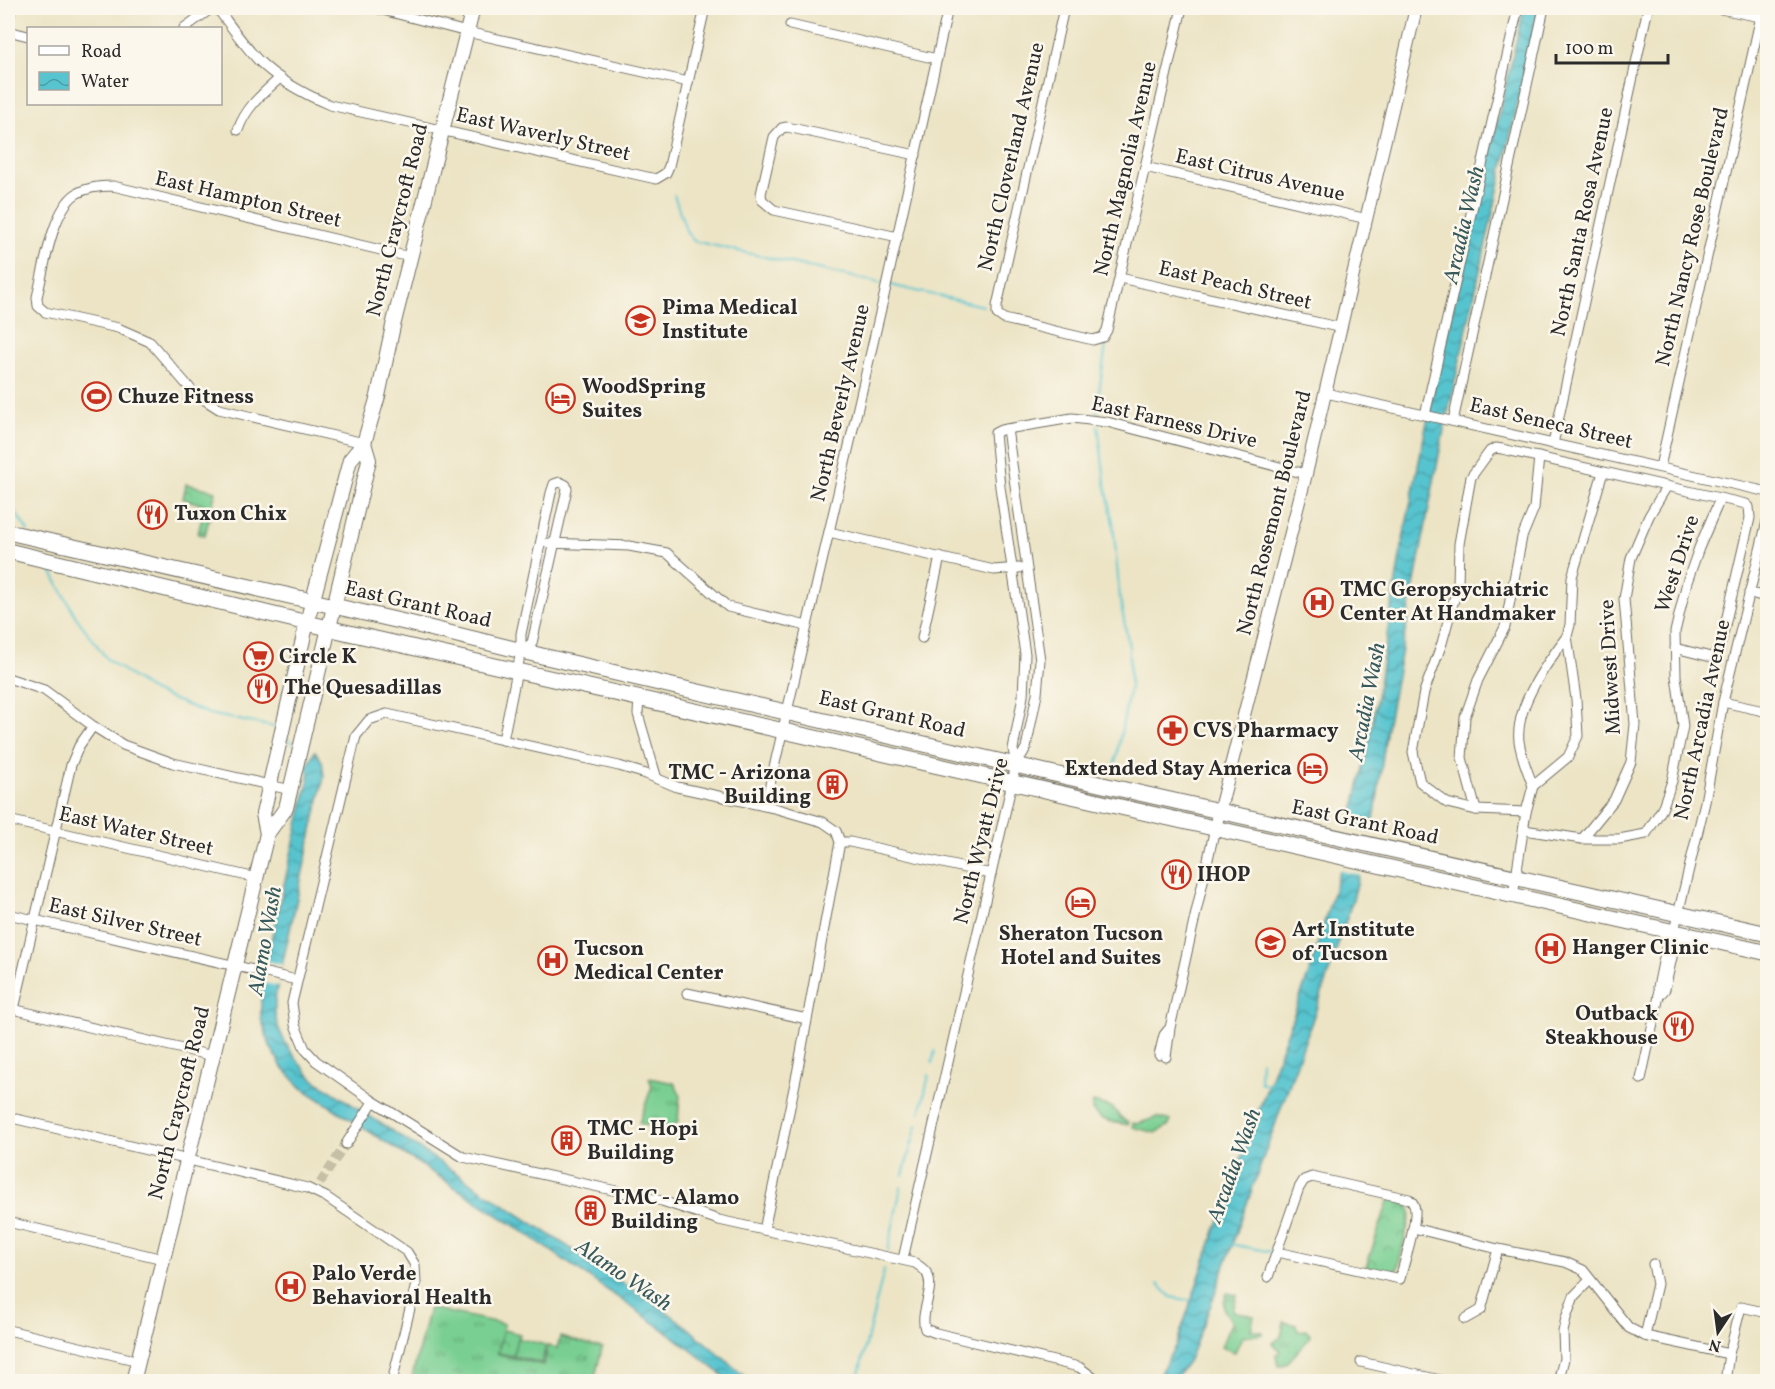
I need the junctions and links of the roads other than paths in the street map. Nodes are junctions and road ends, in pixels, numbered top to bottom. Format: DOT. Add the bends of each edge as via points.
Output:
graph roads {
  1 [pos="11,8"];
  2 [pos="212,8"];
  3 [pos="217,8"];
  4 [pos="375,8"];
  5 [pos="473,8"];
  6 [pos="705,8"];
  7 [pos="948,8"];
  8 [pos="1064,8"];
  9 [pos="1182,8"];
  10 [pos="1416,8"];
  11 [pos="1518,8"];
  12 [pos="1544,8"];
  13 [pos="1648,8"];
  14 [pos="1723,8"];
  15 [pos="1741,9"];
  16 [pos="1764,16"];
  17 [pos="8,23"];
  18 [pos="790,25"];
  19 [pos="185,27"];
  20 [pos="8,31"];
  21 [pos="467,32"];
  22 [pos="27,36"];
  23 [pos="937,59"];
  24 [pos="280,78"];
  25 [pos="688,82"];
  26 [pos="238,130"];
  27 [pos="442,131"];
  28 [pos="916,155"];
  29 [pos="1145,167"];
  30 [pos="662,176"];
  31 [pos="668,186"];
  32 [pos="1367,219"];
  33 [pos="898,237"];
  34 [pos="410,257"];
  35 [pos="1120,278"];
  36 [pos="1342,328"];
  37 [pos="1103,337"];
  38 [pos="1326,393"];
  39 [pos="1426,415"];
  40 [pos="1451,420"];
  41 [pos="1002,430"];
  42 [pos="364,443"];
  43 [pos="1553,444"];
  44 [pos="1539,458"];
  45 [pos="1660,467"];
  46 [pos="1603,472"];
  47 [pos="1306,474"];
  48 [pos="1666,486"];
  49 [pos="1016,490"];
  50 [pos="1001,492"];
  51 [pos="1767,492"];
  52 [pos="1720,499"];
  53 [pos="1767,517"];
  54 [pos="829,531"];
  55 [pos="8,532"];
  56 [pos="540,543"];
  57 [pos="554,544"];
  58 [pos="8,551"];
  59 [pos="940,557"];
  60 [pos="1028,567"];
  61 [pos="1014,569"];
  62 [pos="1749,593"];
  63 [pos="1767,597"];
  64 [pos="313,601"];
  65 [pos="333,606"];
  66 [pos="307,622"];
  67 [pos="807,626"];
  68 [pos="328,628"];
  69 [pos="1567,636"];
  70 [pos="922,638"];
  71 [pos="1675,648"];
  72 [pos="521,651"];
  73 [pos="519,670"];
  74 [pos="8,678"];
  75 [pos="703,693"];
  76 [pos="639,697"];
  77 [pos="1723,702"];
  78 [pos="1767,712"];
  79 [pos="788,713"];
  80 [pos="93,726"];
  81 [pos="784,730"];
  82 [pos="502,740"];
  83 [pos="1016,765"];
  84 [pos="657,779"];
  85 [pos="1012,783"];
  86 [pos="269,786"];
  87 [pos="1533,786"];
  88 [pos="291,790"];
  89 [pos="765,806"];
  90 [pos="1476,810"];
  91 [pos="1219,812"];
  92 [pos="1526,812"];
  93 [pos="8,820"];
  94 [pos="1215,828"];
  95 [pos="1524,830"];
  96 [pos="55,831"];
  97 [pos="267,834"];
  98 [pos="1582,839"];
  99 [pos="840,842"];
  100 [pos="991,874"];
  101 [pos="256,878"];
  102 [pos="1517,878"];
  103 [pos="1513,896"];
  104 [pos="8,914"];
  105 [pos="1679,914"];
  106 [pos="35,920"];
  107 [pos="1674,931"];
  108 [pos="1767,934"];
  109 [pos="1767,953"];
  110 [pos="235,966"];
  111 [pos="297,980"];
  112 [pos="687,993"];
  113 [pos="11,1009"];
  114 [pos="807,1019"];
  115 [pos="213,1056"];
  116 [pos="1163,1056"];
  117 [pos="1641,1079"];
  118 [pos="371,1105"];
  119 [pos="8,1117"];
  120 [pos="346,1144"];
  121 [pos="188,1159"];
  122 [pos="320,1183"];
  123 [pos="314,1192"];
  124 [pos="8,1222"];
  125 [pos="1413,1228"];
  126 [pos="764,1230"];
  127 [pos="1498,1249"];
  128 [pos="1277,1252"];
  129 [pos="163,1259"];
  130 [pos="903,1259"];
  131 [pos="1653,1264"];
  132 [pos="1268,1277"];
  133 [pos="1590,1280"];
  134 [pos="1767,1313"];
  135 [pos="1466,1319"];
  136 [pos="8,1330"];
  137 [pos="1645,1336"];
  138 [pos="1729,1354"];
  139 [pos="139,1361"];
  140 [pos="1361,1362"];
  141 [pos="134,1382"];
  142 [pos="392,1382"];
  143 [pos="1099,1382"];
  144 [pos="1449,1382"];
  145 [pos="1558,1382"];
  146 [pos="1725,1382"];
  1 -- 17 [label="street"];
  2 -- 19 [label="street"];
  3 -- 24 [label="street, East Waverly Street" via="258,59"];
  4 -- 21 [label="street"];
  5 -- 21 [label="main road, North Craycroft Road"];
  6 -- 25 [label="street"];
  7 -- 23 [label="street, North Beverly Avenue"];
  8 -- 37 [label="street, North Cloverland Avenue" via="997,314 1093,340"];
  9 -- 29 [label="street, North Magnolia Avenue"];
  10 -- 32 [label="street, North Rosemont Boulevard"];
  11 -- 39 [label="street"];
  12 -- 40 [label="street"];
  13 -- 43 [label="street, North Santa Rosa Avenue"];
  14 -- 15 [label="street"];
  15 -- 16 [label="street"];
  16 -- 45 [label="street, North Nancy Rose Boulevard"];
  18 -- 23 [label="street"];
  20 -- 22 [label="street"];
  21 -- 25 [label="street"];
  21 -- 27 [label="main road, North Craycroft Road"];
  23 -- 28 [label="street, North Beverly Avenue"];
  24 -- 26 [label="street" via="253,102"];
  24 -- 27 [label="street, East Waverly Street" via="330,105"];
  25 -- 30 [label="street" via="669,166"];
  27 -- 30 [label="street, East Waverly Street" via="651,178"];
  27 -- 34 [label="main road, North Craycroft Road"];
  28 -- 33 [label="street, North Beverly Avenue"];
  28 -- 33 [label="street" via="782,128 774,137 761,194 762,200 774,210"];
  29 -- 32 [label="street, East Citrus Avenue"];
  29 -- 35 [label="street, North Magnolia Avenue"];
  30 -- 31 [label="street"];
  32 -- 36 [label="street, North Rosemont Boulevard"];
  33 -- 54 [label="street, North Beverly Avenue"];
  34 -- 42 [label="main road, North Craycroft Road"];
  34 -- 42 [label="street, East Hampton Street" via="112,186 95,187 64,205 37,297 38,306 45,312 117,328 150,342 194,393 219,409"];
  35 -- 36 [label="street, East Peach Street"];
  35 -- 37 [label="street, North Magnolia Avenue"];
  36 -- 38 [label="street, North Rosemont Boulevard"];
  38 -- 39 [label="street, East Seneca Street"];
  38 -- 47 [label="street, North Rosemont Boulevard"];
  39 -- 40 [label="street, East Seneca Street"];
  40 -- 43 [label="street, East Seneca Street"];
  41 -- 47 [label="street, East Farness Drive" via="1072,418 1107,422"];
  41 -- 49 [label="street, North Wyatt Drive"];
  41 -- 50 [label="street" via="994,439"];
  42 -- 64 [label="main road, North Craycroft Road" via="350,460"];
  42 -- 65 [label="main road, North Craycroft Road" via="369,460"];
  43 -- 45 [label="street, East Seneca Street"];
  44 -- 46 [label="street"];
  44 -- 90 [label="street" via="1534,508 1522,537 1505,627 1478,680 1465,717 1462,758"];
  44 -- 90 [label="street" via="1496,448 1471,477 1459,544 1458,585 1424,692 1413,752 1420,782 1447,803"];
  45 -- 51 [label="street, East Seneca Street"];
  46 -- 48 [label="street"];
  46 -- 69 [label="street" via="1572,577"];
  47 -- 91 [label="street, North Rosemont Boulevard"];
  48 -- 52 [label="street"];
  48 -- 98 [label="street, Midwest Drive" via="1631,558 1624,599 1635,724 1631,762 1614,800"];
  49 -- 50 [label="street"];
  49 -- 60 [label="street, North Wyatt Drive"];
  50 -- 61 [label="street"];
  52 -- 71 [label="street, West Drive" via="1687,582"];
  52 -- 71 [label="street" via="1746,504 1750,518 1719,651 1711,657"];
  53 -- 62 [label="street, North Arcadia Avenue"];
  54 -- 59 [label="street"];
  54 -- 67 [label="street, North Beverly Avenue"];
  55 -- 64 [label="main road, East Grant Road"];
  56 -- 57 [label="street"];
  56 -- 57 [label="street" via="553,487 560,482 567,489"];
  56 -- 72 [label="street" via="520,634"];
  57 -- 67 [label="street" via="629,546 667,553 728,607"];
  57 -- 72 [label="street" via="532,643"];
  58 -- 66 [label="main road, East Grant Road"];
  59 -- 61 [label="street" via="994,570"];
  59 -- 70 [label="street"];
  60 -- 61 [label="street"];
  60 -- 83 [label="street, North Wyatt Drive" via="1040,679 1026,748"];
  61 -- 83 [label="street" via="1025,654 1013,749"];
  62 -- 63 [label="street"];
  62 -- 77 [label="street, North Arcadia Avenue"];
  64 -- 65 [label="main road, East Grant Road"];
  64 -- 66 [label="main road, North Craycroft Road"];
  65 -- 68 [label="main road, North Craycroft Road"];
  65 -- 72 [label="main road, East Grant Road"];
  66 -- 68 [label="main road, East Grant Road"];
  66 -- 86 [label="main road, North Craycroft Road"];
  67 -- 79 [label="street, North Beverly Avenue"];
  68 -- 73 [label="main road, East Grant Road"];
  68 -- 88 [label="main road, North Craycroft Road"];
  69 -- 87 [label="street" via="1548,661 1518,728 1522,756"];
  69 -- 87 [label="street" via="1578,736 1568,757"];
  71 -- 98 [label="street, West Drive" via="1683,726 1662,809 1646,834"];
  72 -- 73 [label="street"];
  72 -- 75 [label="main road, East Grant Road"];
  73 -- 76 [label="main road, East Grant Road"];
  73 -- 82 [label="street"];
  74 -- 80 [label="street" via="44,690"];
  75 -- 76 [label="main road" via="678,695 643,690"];
  75 -- 79 [label="main road, East Grant Road"];
  76 -- 81 [label="main road, East Grant Road"];
  76 -- 84 [label="street" via="638,714"];
  77 -- 78 [label="street"];
  77 -- 105 [label="street, North Arcadia Avenue"];
  79 -- 81 [label="street, North Beverly Avenue"];
  79 -- 83 [label="main road, East Grant Road"];
  80 -- 86 [label="street" via="123,745 173,763"];
  80 -- 96 [label="street" via="72,759"];
  81 -- 85 [label="main road, East Grant Road"];
  81 -- 89 [label="street, North Beverly Avenue"];
  82 -- 84 [label="street" via="619,766"];
  82 -- 111 [label="street" via="387,714 369,720 356,736"];
  83 -- 85 [label="street, North Wyatt Drive"];
  83 -- 91 [label="main road, East Grant Road"];
  84 -- 89 [label="street"];
  85 -- 94 [label="main road, East Grant Road"];
  85 -- 100 [label="street, North Wyatt Drive"];
  86 -- 88 [label="street"];
  86 -- 97 [label="main road, North Craycroft Road" via="263,813"];
  87 -- 92 [label="street"];
  88 -- 97 [label="main road, North Craycroft Road" via="286,808"];
  89 -- 99 [label="street" via="823,822 836,831"];
  90 -- 92 [label="street"];
  91 -- 94 [label="street, North Rosemont Boulevard"];
  91 -- 102 [label="main road, East Grant Road"];
  92 -- 95 [label="street"];
  93 -- 96 [label="street, East Water Street"];
  94 -- 103 [label="main road, East Grant Road"];
  94 -- 116 [label="street, North Rosemont Boulevard" via="1170,1028 1164,1035"];
  95 -- 98 [label="street, West Drive"];
  95 -- 102 [label="street"];
  96 -- 101 [label="street, East Water Street"];
  96 -- 106 [label="street"];
  97 -- 101 [label="main road, North Craycroft Road"];
  99 -- 100 [label="street"];
  99 -- 114 [label="street"];
  100 -- 130 [label="street, North Wyatt Drive"];
  101 -- 110 [label="main road, North Craycroft Road"];
  102 -- 103 [label="street"];
  102 -- 105 [label="main road, East Grant Road"];
  103 -- 107 [label="main road, East Grant Road"];
  104 -- 106 [label="street, East Silver Street"];
  105 -- 107 [label="street, North Arcadia Avenue"];
  105 -- 108 [label="main road, East Grant Road"];
  106 -- 110 [label="street, East Silver Street"];
  106 -- 113 [label="street"];
  107 -- 109 [label="main road, East Grant Road"];
  107 -- 117 [label="street, North Arcadia Avenue" via="1668,938"];
  110 -- 111 [label="street, East Silver Street"];
  110 -- 115 [label="main road, North Craycroft Road"];
  111 -- 118 [label="street" via="292,1003 295,1025 305,1049"];
  112 -- 114 [label="street"];
  113 -- 115 [label="street"];
  114 -- 126 [label="street"];
  115 -- 121 [label="main road, North Craycroft Road"];
  118 -- 120 [label="street"];
  118 -- 126 [label="street" via="462,1157 662,1201"];
  119 -- 121 [label="street"];
  121 -- 123 [label="street"];
  121 -- 129 [label="main road, North Craycroft Road"];
  122 -- 123 [label="street"];
  123 -- 142 [label="street" via="407,1252 415,1265 416,1284"];
  124 -- 129 [label="street"];
  125 -- 127 [label="street"];
  125 -- 128 [label="street" via="1400,1279"];
  125 -- 128 [label="street" via="1416,1212 1414,1203 1408,1199 1312,1177 1299,1188"];
  126 -- 130 [label="street"];
  127 -- 133 [label="street" via="1565,1262 1583,1270"];
  127 -- 135 [label="street" via="1482,1310"];
  128 -- 132 [label="street"];
  129 -- 139 [label="main road, North Craycroft Road"];
  130 -- 143 [label="street" via="926,1272 929,1284 922,1321 926,1329 1079,1367"];
  131 -- 137 [label="street" via="1657,1284"];
  133 -- 137 [label="street" via="1629,1328"];
  133 -- 145 [label="street" via="1574,1296 1566,1318 1564,1359"];
  134 -- 138 [label="street" via="1741,1307"];
  136 -- 139 [label="street"];
  137 -- 138 [label="street"];
  138 -- 146 [label="street"];
  139 -- 141 [label="main road, North Craycroft Road"];
  140 -- 144 [label="street"];
}
